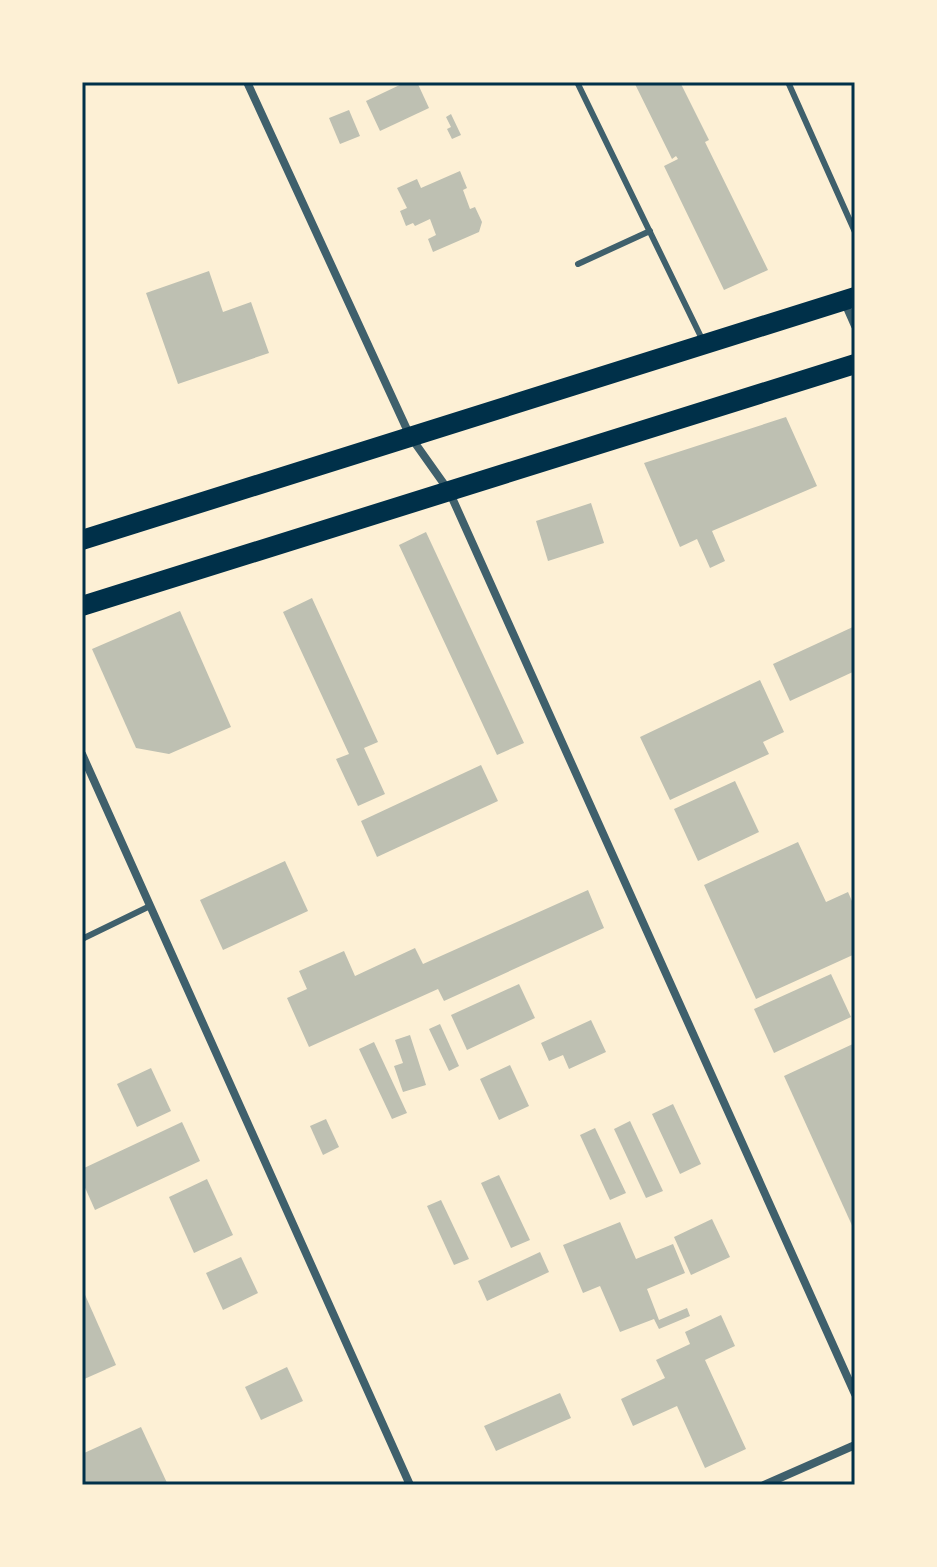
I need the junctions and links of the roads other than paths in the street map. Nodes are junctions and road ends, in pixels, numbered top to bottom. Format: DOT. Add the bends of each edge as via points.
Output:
graph roads {
  1 [pos="247,82"];
  2 [pos="577,82"];
  3 [pos="788,82"];
  4 [pos="650,231"];
  5 [pos="855,232"];
  6 [pos="578,264"];
  7 [pos="850,299"];
  8 [pos="855,326"];
  9 [pos="705,344"];
  10 [pos="855,364"];
  11 [pos="410,436"];
  12 [pos="449,491"];
  13 [pos="82,540"];
  14 [pos="82,606"];
  15 [pos="82,754"];
  16 [pos="150,906"];
  17 [pos="83,936"];
  18 [pos="855,1394"];
  19 [pos="855,1445"];
  20 [pos="410,1485"];
  21 [pos="764,1485"];
  1 -- 11 [label="street"];
  2 -- 4 [label="lane"];
  3 -- 5 [label="lane"];
  4 -- 6 [label="lane"];
  4 -- 9 [label="lane"];
  7 -- 8 [label="street"];
  7 -- 9 [label="main road"];
  9 -- 11 [label="main road"];
  10 -- 12 [label="main road"];
  11 -- 12 [label="street"];
  11 -- 13 [label="main road"];
  12 -- 14 [label="main road"];
  12 -- 18 [label="street"];
  15 -- 16 [label="street"];
  16 -- 17 [label="lane"];
  16 -- 20 [label="street"];
  19 -- 21 [label="street"];
}
